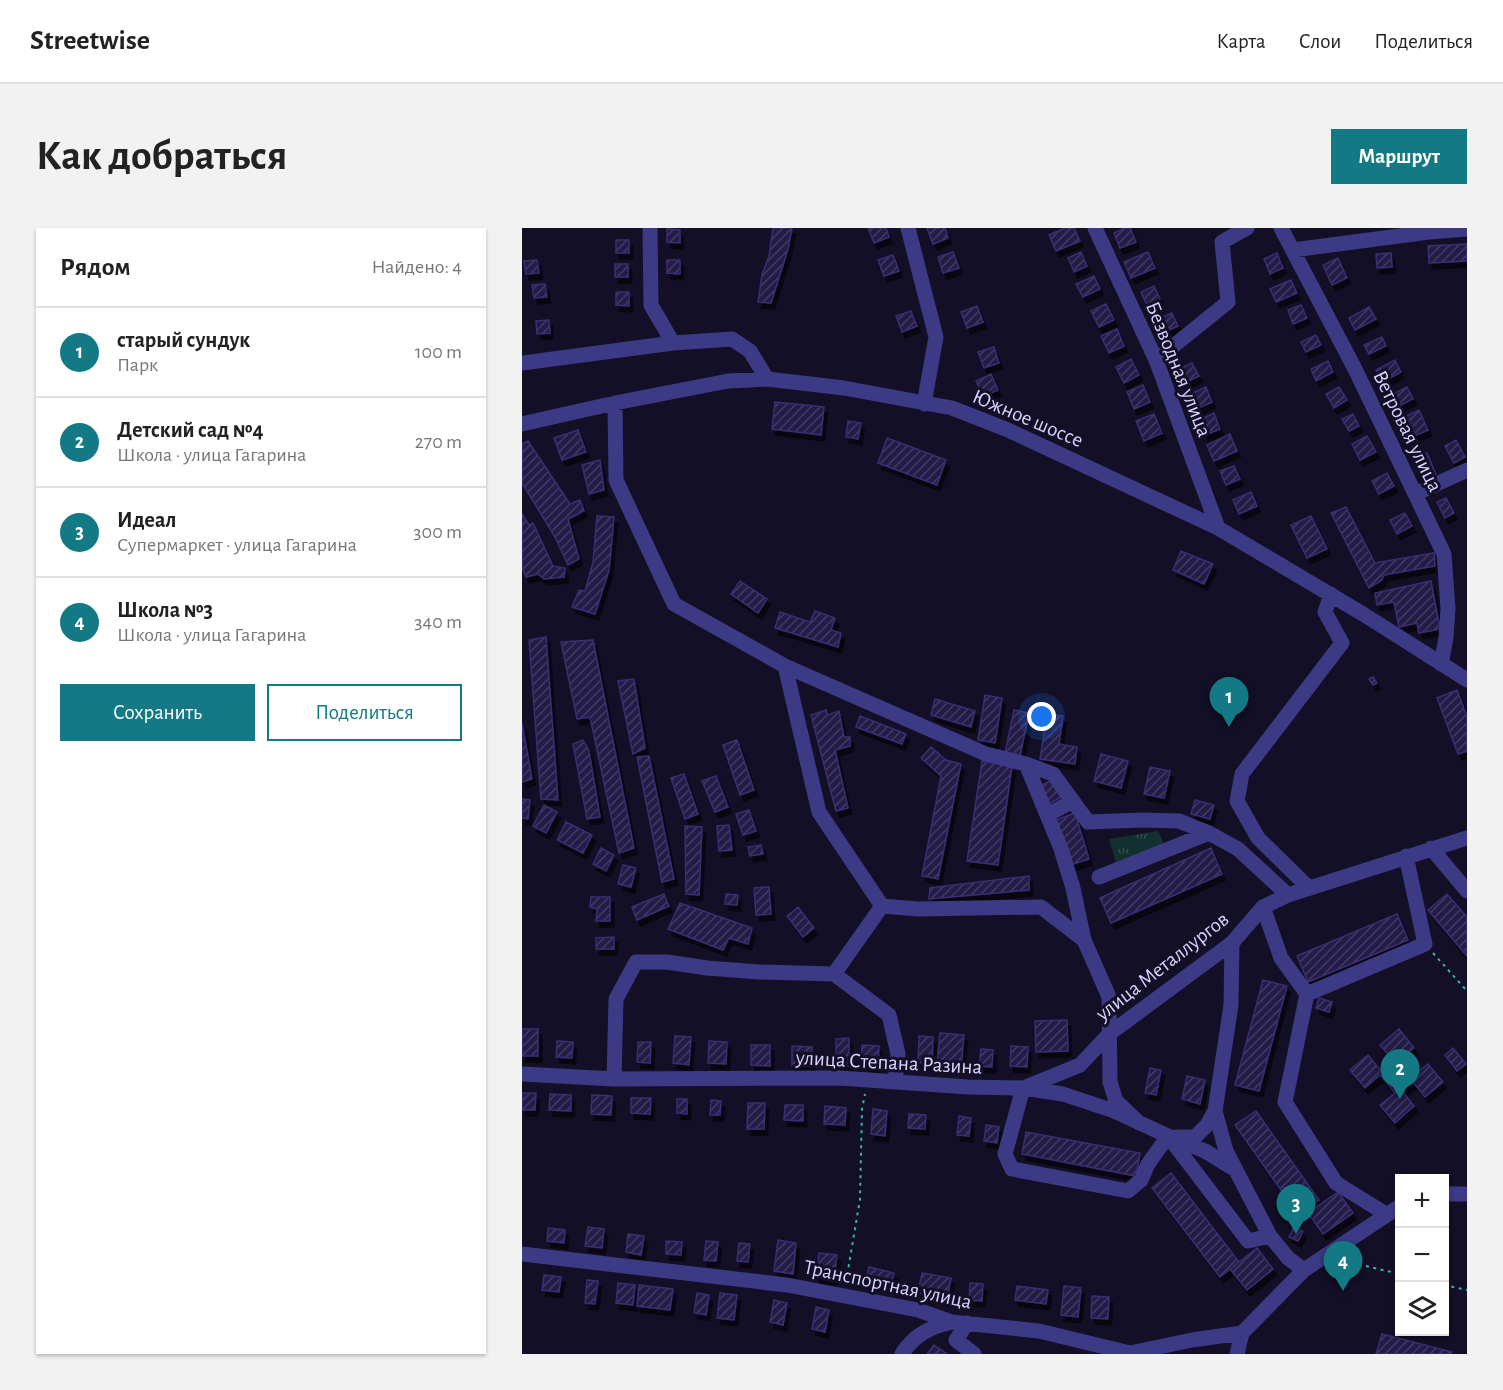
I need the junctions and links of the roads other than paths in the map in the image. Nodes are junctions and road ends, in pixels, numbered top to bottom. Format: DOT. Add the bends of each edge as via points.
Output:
graph roads {
  1 [pos="650,228"];
  2 [pos="908,228"];
  3 [pos="1095,228"];
  4 [pos="1247,228"];
  5 [pos="1281,228"];
  6 [pos="1467,229"];
  7 [pos="1293,250"];
  8 [pos="674,344"];
  9 [pos="1156,360"];
  10 [pos="522,363"];
  11 [pos="767,379"];
  12 [pos="615,403"];
  13 [pos="924,404"];
  14 [pos="522,424"];
  15 [pos="1467,470"];
  16 [pos="1415,494"];
  17 [pos="1218,528"];
  18 [pos="1331,594"];
  19 [pos="1441,664"];
  20 [pos="785,666"];
  21 [pos="1467,680"];
  22 [pos="1026,764"];
  23 [pos="1074,801"];
  24 [pos="1047,815"];
  25 [pos="1209,833"];
  26 [pos="1467,838"];
  27 [pos="1431,848"];
  28 [pos="1406,856"];
  29 [pos="1099,877"];
  30 [pos="1309,888"];
  31 [pos="1467,891"];
  32 [pos="1288,895"];
  33 [pos="882,906"];
  34 [pos="1263,907"];
  35 [pos="1084,940"];
  36 [pos="1232,944"];
  37 [pos="834,974"];
  38 [pos="1307,994"];
  39 [pos="1108,1034"];
  40 [pos="522,1074"];
  41 [pos="614,1079"];
  42 [pos="895,1082"];
  43 [pos="1023,1089"];
  44 [pos="1215,1111"];
  45 [pos="1139,1123"];
  46 [pos="1168,1136"];
  47 [pos="1236,1170"];
  48 [pos="1449,1194"];
  49 [pos="1467,1194"];
  50 [pos="1393,1210"];
  51 [pos="1270,1236"];
  52 [pos="522,1254"];
  53 [pos="1304,1270"];
  54 [pos="959,1322"];
  55 [pos="1242,1334"];
  56 [pos="902,1354"];
  57 [pos="974,1354"];
  58 [pos="1237,1354"];
  1 -- 8 [label="street" via="651,305"];
  2 -- 13 [label="street" via="936,337"];
  3 -- 9 [label="street, Безводная улица"];
  4 -- 9 [label="street" via="1222,242 1228,302"];
  5 -- 7 [label="street, Ветровая улица"];
  6 -- 7 [label="street"];
  7 -- 16 [label="street, Ветровая улица"];
  8 -- 10 [label="street"];
  8 -- 11 [label="street" via="732,339 750,351"];
  9 -- 17 [label="street, Безводная улица"];
  11 -- 12 [label="street, Южное шоссе" via="728,381"];
  11 -- 13 [label="street, Южное шоссе" via="844,388"];
  12 -- 14 [label="street, Южное шоссе"];
  12 -- 20 [label="street" via="616,480 674,604"];
  13 -- 17 [label="street, Южное шоссе" via="952,408 1008,430"];
  15 -- 16 [label="street"];
  16 -- 19 [label="street, Ветровая улица" via="1444,554 1448,608"];
  17 -- 18 [label="street, Южное шоссе"];
  18 -- 19 [label="street, Южное шоссе"];
  18 -- 30 [label="street" via="1325,612 1341,643 1242,774 1237,801 1258,838"];
  19 -- 21 [label="street, Южное шоссе"];
  20 -- 22 [label="street" via="986,754"];
  20 -- 33 [label="street" via="819,812"];
  22 -- 23 [label="street" via="1053,774"];
  22 -- 24 [label="street"];
  23 -- 24 [label="street"];
  23 -- 25 [label="street" via="1088,822 1179,821"];
  24 -- 35 [label="street" via="1073,888"];
  25 -- 29 [label="street"];
  25 -- 32 [label="street" via="1238,849"];
  26 -- 27 [label="street, улица Металлургов"];
  27 -- 28 [label="street, улица Металлургов"];
  27 -- 31 [label="street"];
  28 -- 30 [label="street, улица Металлургов"];
  28 -- 38 [label="street" via="1425,944"];
  30 -- 32 [label="street, улица Металлургов"];
  32 -- 34 [label="street, улица Металлургов"];
  33 -- 35 [label="street" via="1041,907"];
  33 -- 37 [label="street"];
  34 -- 36 [label="street, улица Металлургов"];
  34 -- 38 [label="street" via="1281,958"];
  35 -- 39 [label="street" via="1109,997"];
  36 -- 39 [label="street, улица Металлургов"];
  36 -- 44 [label="street" via="1231,1005"];
  37 -- 41 [label="street" via="636,962 615,999"];
  37 -- 42 [label="street" via="889,1015 898,1054"];
  38 -- 50 [label="street" via="1285,1102 1336,1183"];
  39 -- 43 [label="street, улица Металлургов" via="1080,1065"];
  39 -- 45 [label="street" via="1110,1082 1116,1101"];
  40 -- 41 [label="street, улица Степана Разина"];
  41 -- 42 [label="street, улица Степана Разина" via="807,1077"];
  42 -- 43 [label="street, улица Степана Разина"];
  43 -- 45 [label="street, улица Степана Разина" via="1063,1094"];
  43 -- 46 [label="street" via="1005,1154 1012,1169 1128,1191 1141,1180"];
  44 -- 46 [label="street" via="1195,1137"];
  44 -- 47 [label="street" via="1226,1151"];
  45 -- 46 [label="street, улица Степана Разина"];
  46 -- 47 [label="street, улица Степана Разина" via="1205,1151"];
  46 -- 51 [label="street" via="1248,1241"];
  47 -- 51 [label="street"];
  48 -- 49 [label="street"];
  50 -- 53 [label="street"];
  51 -- 53 [label="street"];
  52 -- 54 [label="street, Транспортная улица" via="787,1285 918,1310"];
  53 -- 55 [label="street"];
  54 -- 55 [label="street, Транспортная улица" via="1039,1331 1130,1353"];
  54 -- 56 [label="street" via="936,1325 920,1333"];
  54 -- 57 [label="street" via="956,1340"];
  55 -- 58 [label="street"];
}
